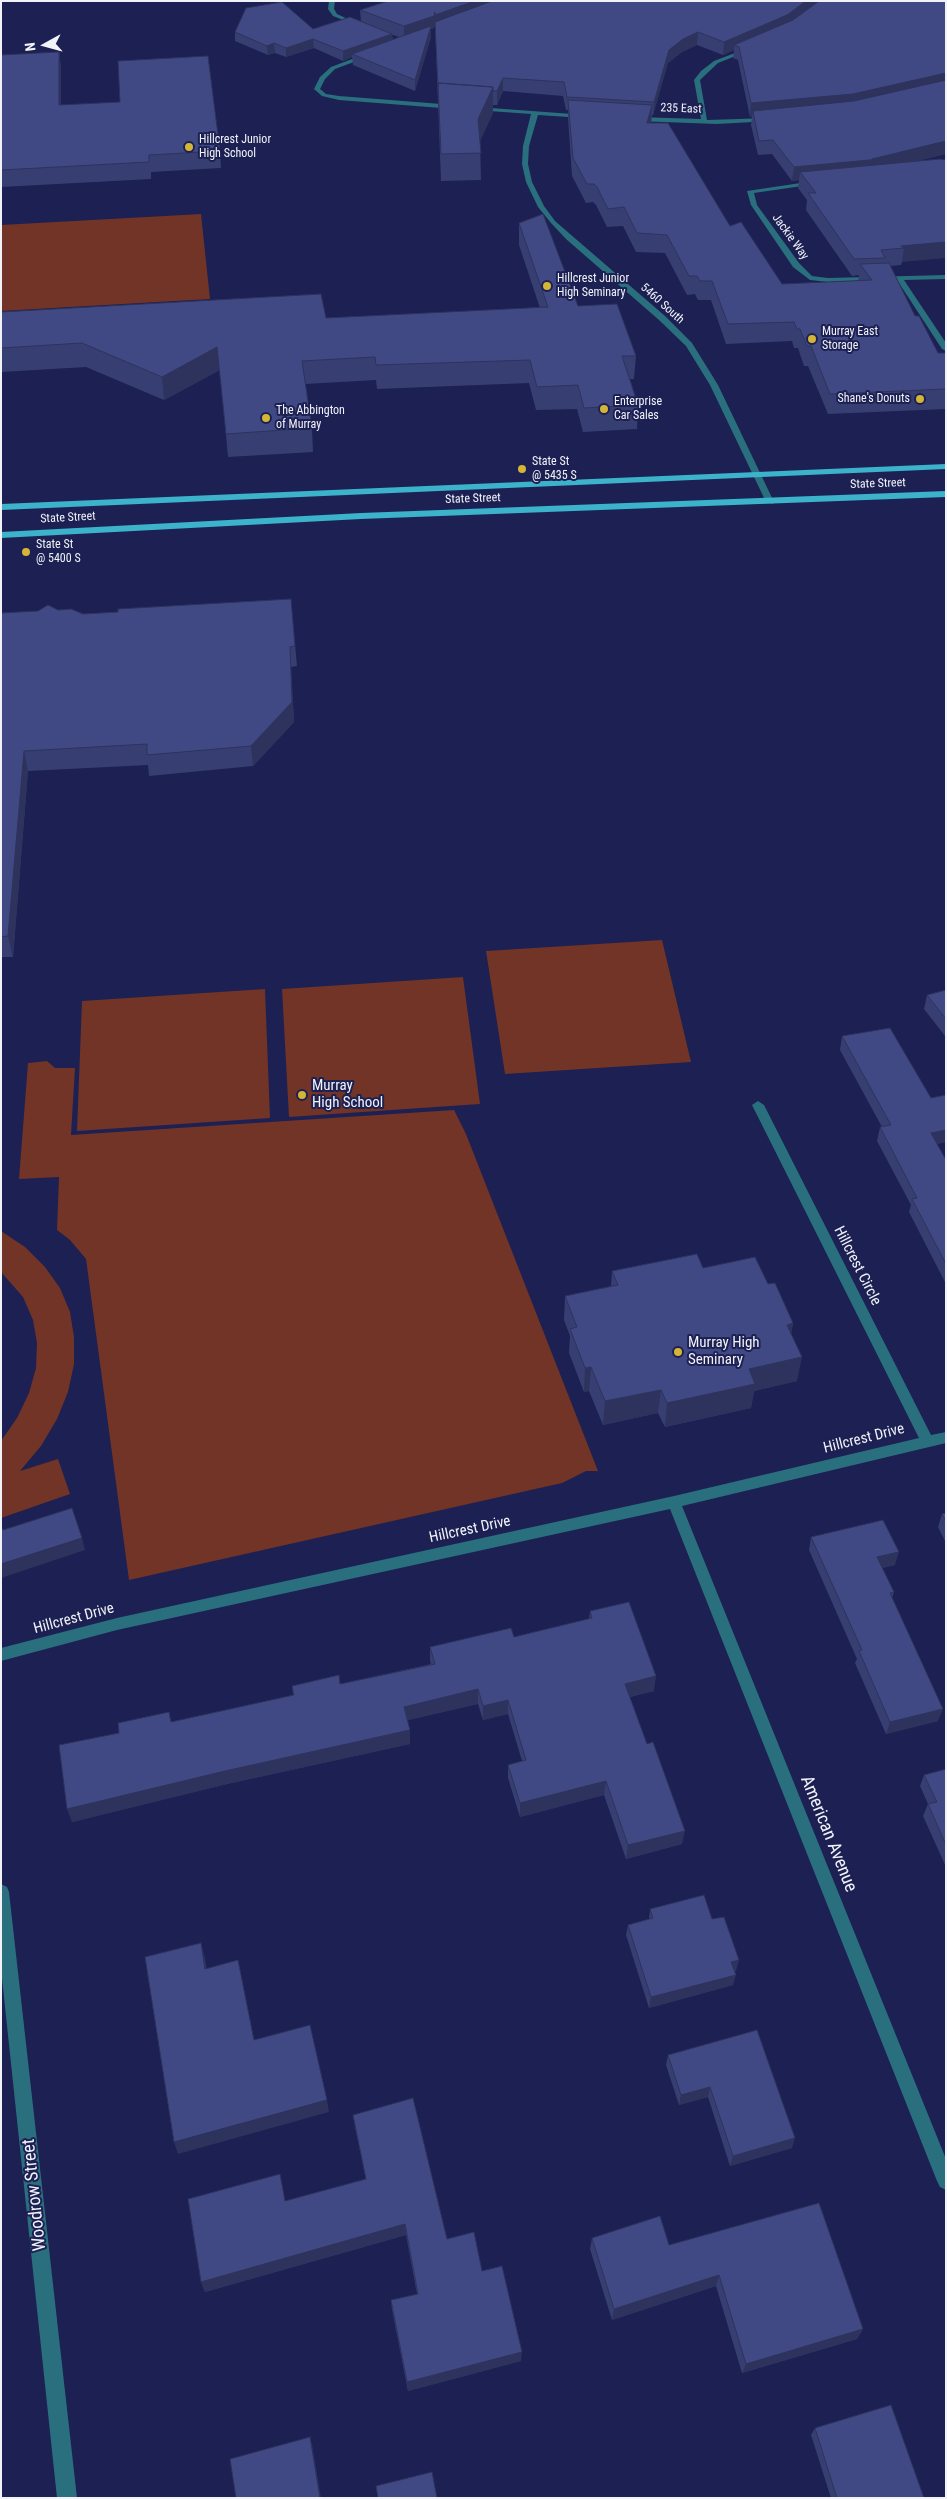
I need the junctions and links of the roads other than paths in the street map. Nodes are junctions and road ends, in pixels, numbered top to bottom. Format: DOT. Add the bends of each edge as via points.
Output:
graph roads {
  1 [pos="332,1"];
  2 [pos="366,29"];
  3 [pos="754,47"];
  4 [pos="377,52"];
  5 [pos="535,113"];
  6 [pos="590,117"];
  7 [pos="627,119"];
  8 [pos="778,119"];
  9 [pos="704,122"];
  10 [pos="822,182"];
  11 [pos="946,277"];
  12 [pos="899,278"];
  13 [pos="946,348"];
  14 [pos="946,466"];
  15 [pos="756,474"];
  16 [pos="946,494"];
  17 [pos="770,502"];
  18 [pos="1,508"];
  19 [pos="1,535"];
  20 [pos="758,1105"];
  21 [pos="946,1436"];
  22 [pos="927,1441"];
  23 [pos="674,1502"];
  24 [pos="1,1656"];
  25 [pos="1,1892"];
  26 [pos="946,2181"];
  27 [pos="68,2498"];
  1 -- 2 [label="street" via="331,9 335,15"];
  3 -- 9 [label="street" via="716,62 702,72 697,80"];
  4 -- 5 [label="street" via="333,68 317,88 324,95 367,100"];
  5 -- 6 [label="street"];
  5 -- 15 [label="street, 5460 South" via="525,164 528,182 542,207 564,232 689,345 714,385"];
  7 -- 9 [label="street, 235 East"];
  8 -- 9 [label="street, 235 East"];
  10 -- 12 [label="street, Jackie Way" via="750,191 754,205 796,265 810,278"];
  11 -- 12 [label="street, Jackie Way"];
  12 -- 13 [label="street"];
  14 -- 15 [label="main road, State Street"];
  15 -- 17 [label="street, 5460 South"];
  15 -- 18 [label="main road, State Street"];
  16 -- 17 [label="main road, State Street"];
  17 -- 19 [label="main road, State Street" via="352,516"];
  20 -- 22 [label="street, Hillcrest Circle"];
  21 -- 22 [label="street, Hillcrest Drive"];
  22 -- 23 [label="street, Hillcrest Drive"];
  23 -- 24 [label="street, Hillcrest Drive" via="123,1623"];
  23 -- 26 [label="street, American Avenue"];
  25 -- 27 [label="street, Woodrow Street"];
}
